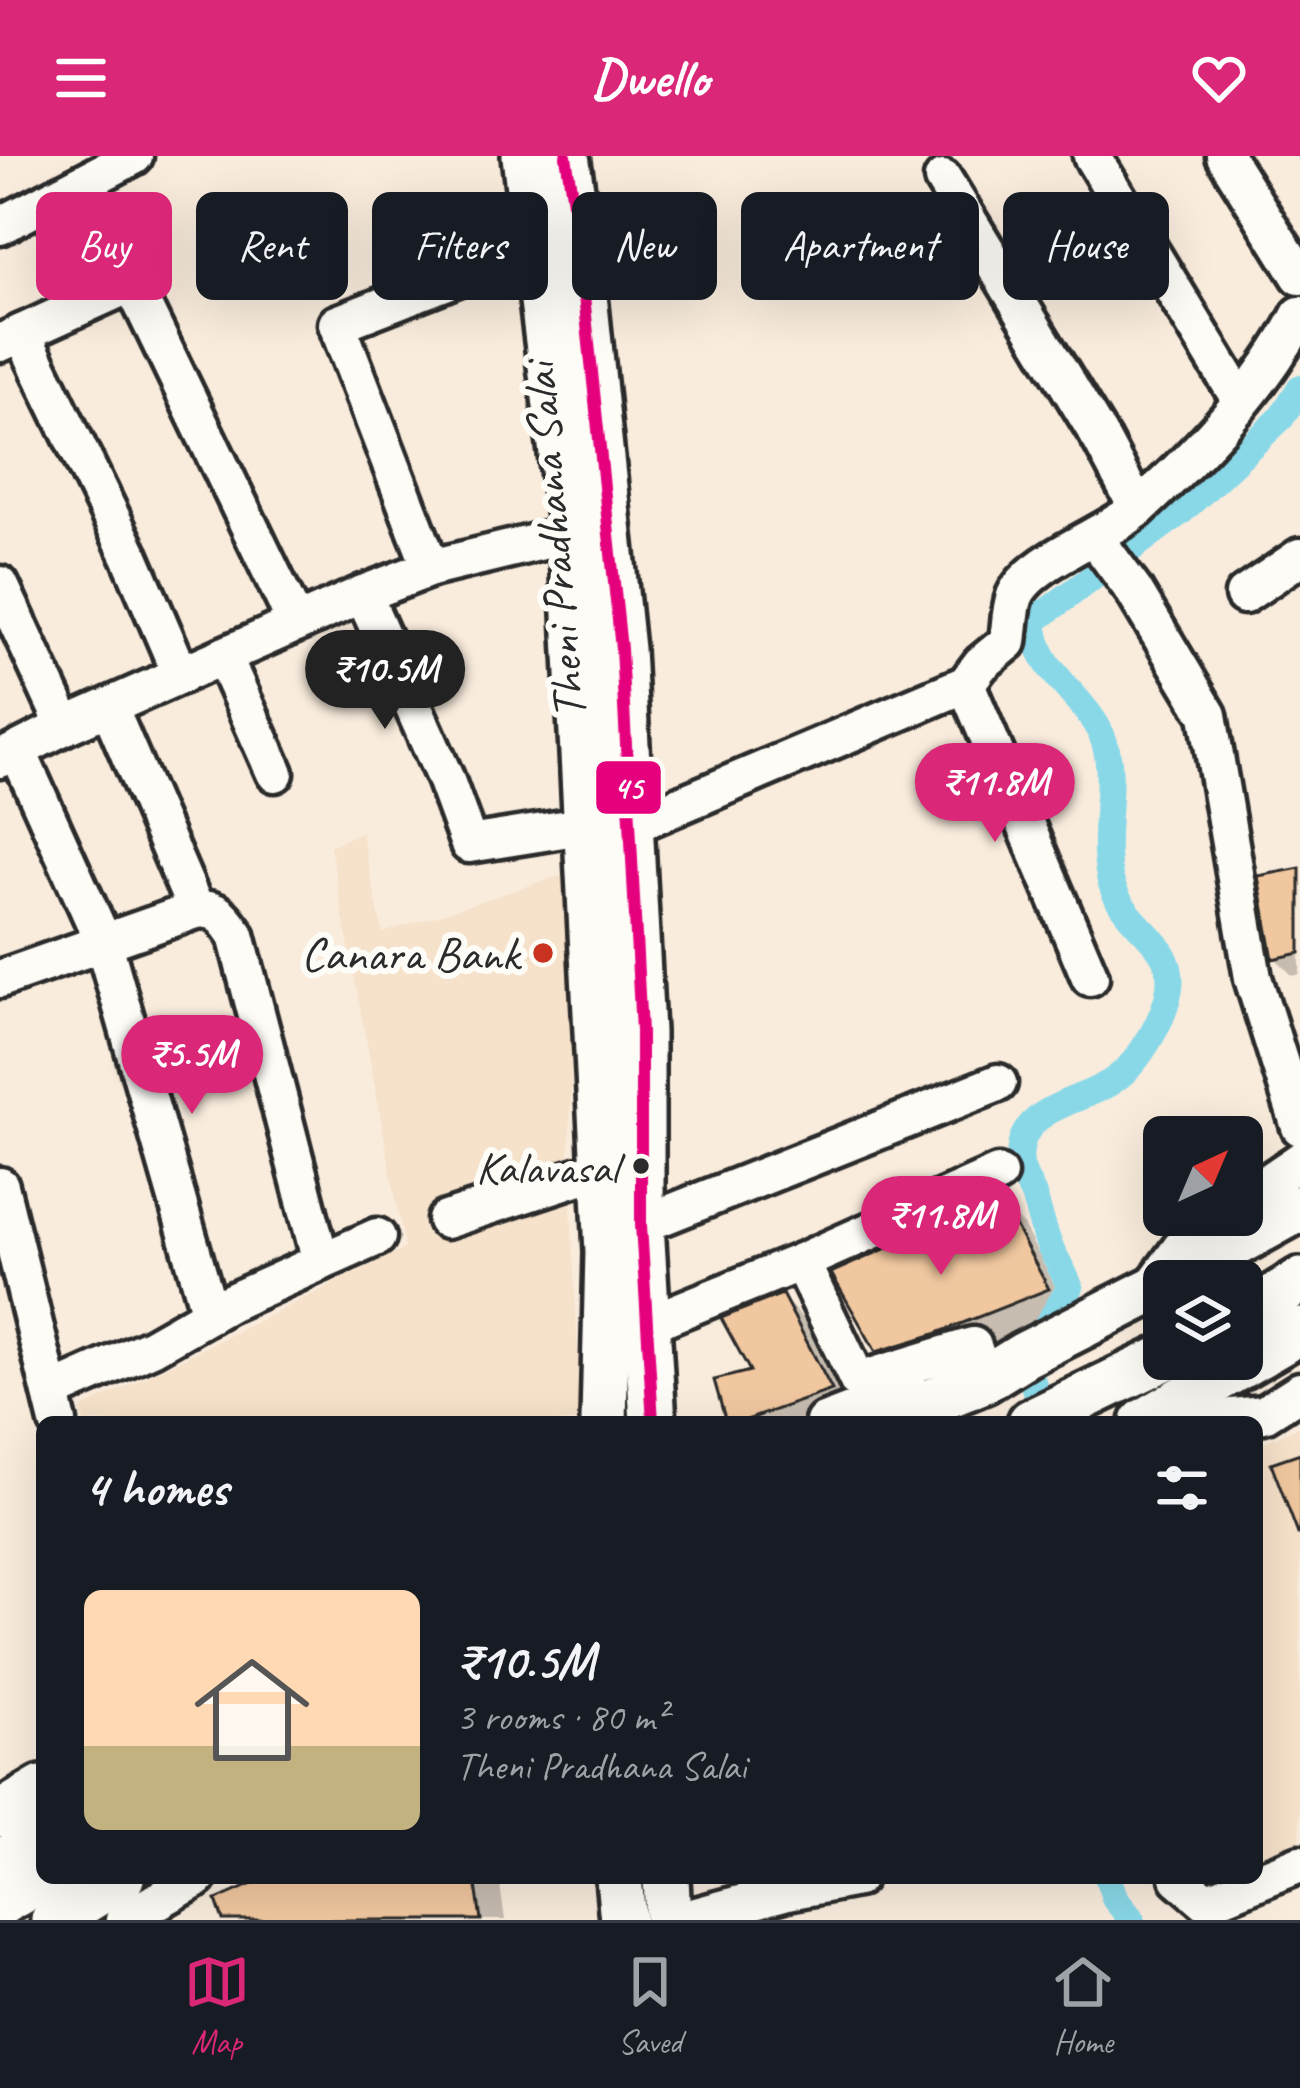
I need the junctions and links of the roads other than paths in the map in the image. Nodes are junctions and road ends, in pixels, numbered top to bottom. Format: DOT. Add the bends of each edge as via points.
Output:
graph roads {
  1 [pos="134,156"];
  2 [pos="525,156"];
  3 [pos="566,156"];
  4 [pos="1092,156"];
  5 [pos="1225,156"];
  6 [pos="943,179"];
  7 [pos="530,192"];
  8 [pos="0,226"];
  9 [pos="1300,275"];
  10 [pos="399,300"];
  11 [pos="544,300"];
  12 [pos="1300,315"];
  13 [pos="11,339"];
  14 [pos="1241,401"];
  15 [pos="1138,509"];
  16 [pos="572,534"];
  17 [pos="1102,544"];
  18 [pos="1300,557"];
  19 [pos="431,568"];
  20 [pos="0,585"];
  21 [pos="362,594"];
  22 [pos="1244,595"];
  23 [pos="296,623"];
  24 [pos="223,656"];
  25 [pos="181,675"];
  26 [pos="966,684"];
  27 [pos="109,707"];
  28 [pos="65,726"];
  29 [pos="6,752"];
  30 [pos="275,773"];
  31 [pos="608,826"];
  32 [pos="196,910"];
  33 [pos="103,941"];
  34 [pos="1090,977"];
  35 [pos="0,979"];
  36 [pos="998,1083"];
  37 [pos="1300,1127"];
  38 [pos="1300,1161"];
  39 [pos="601,1169"];
  40 [pos="998,1174"];
  41 [pos="0,1186"];
  42 [pos="1263,1186"];
  43 [pos="1300,1208"];
  44 [pos="446,1220"];
  45 [pos="641,1225"];
  46 [pos="377,1237"];
  47 [pos="1300,1238"];
  48 [pos="1215,1260"];
  49 [pos="1263,1260"];
  50 [pos="321,1262"];
  51 [pos="801,1262"];
  52 [pos="1300,1281"];
  53 [pos="1143,1301"];
  54 [pos="1143,1303"];
  55 [pos="1263,1304"];
  56 [pos="210,1314"];
  57 [pos="645,1324"];
  58 [pos="1300,1331"];
  59 [pos="1143,1368"];
  60 [pos="1300,1391"];
  61 [pos="962,1400"];
  62 [pos="54,1407"];
  63 [pos="604,1416"];
  64 [pos="652,1416"];
  65 [pos="840,1416"];
  66 [pos="905,1416"];
  67 [pos="1043,1416"];
  68 [pos="1154,1416"];
  69 [pos="1243,1416"];
  70 [pos="36,1793"];
  71 [pos="0,1814"];
  72 [pos="36,1842"];
  73 [pos="0,1863"];
  74 [pos="1297,1872"];
  75 [pos="36,1883"];
  76 [pos="1263,1883"];
  77 [pos="111,1884"];
  78 [pos="620,1884"];
  79 [pos="666,1884"];
  80 [pos="825,1884"];
  81 [pos="1186,1884"];
  82 [pos="1261,1884"];
  83 [pos="182,1897"];
  84 [pos="0,1903"];
  85 [pos="54,1920"];
  86 [pos="124,1920"];
  87 [pos="623,1920"];
  88 [pos="668,1920"];
  89 [pos="681,1920"];
  1 -- 8 [label="street"];
  2 -- 7 [label="main road, Theni Pradhana Salai"];
  3 -- 31 [label="main road, Theni Pradhana Salai" via="621,649"];
  4 -- 14 [label="street"];
  5 -- 9 [label="street"];
  6 -- 15 [label="street"];
  10 -- 19 [label="street" via="337,324"];
  11 -- 16 [label="main road, Theni Pradhana Salai"];
  12 -- 14 [label="street"];
  13 -- 23 [label="street" via="132,283"];
  13 -- 25 [label="street" via="130,556"];
  14 -- 15 [label="street"];
  15 -- 17 [label="street"];
  16 -- 19 [label="street"];
  16 -- 31 [label="main road, Theni Pradhana Salai"];
  17 -- 26 [label="street" via="1059,554 1016,594 1008,642"];
  17 -- 37 [label="street" via="1208,715 1253,978"];
  18 -- 22 [label="street"];
  19 -- 21 [label="street"];
  20 -- 28 [label="street"];
  21 -- 23 [label="street"];
  21 -- 31 [label="street" via="469,844"];
  23 -- 24 [label="street"];
  24 -- 25 [label="street"];
  24 -- 30 [label="street"];
  25 -- 27 [label="street"];
  26 -- 31 [label="street"];
  26 -- 34 [label="street"];
  27 -- 28 [label="street"];
  27 -- 32 [label="street"];
  28 -- 29 [label="street"];
  29 -- 33 [label="street"];
  31 -- 39 [label="main road, Theni Pradhana Salai"];
  31 -- 45 [label="main road, Theni Pradhana Salai" via="641,1032"];
  32 -- 33 [label="street"];
  32 -- 50 [label="street" via="223,916 236,935"];
  33 -- 35 [label="street"];
  33 -- 56 [label="street"];
  36 -- 45 [label="street"];
  38 -- 42 [label="street"];
  39 -- 44 [label="street"];
  39 -- 63 [label="main road, Theni Pradhana Salai"];
  40 -- 51 [label="street"];
  41 -- 62 [label="street"];
  43 -- 48 [label="main road"];
  45 -- 57 [label="main road, Theni Pradhana Salai"];
  46 -- 50 [label="street"];
  47 -- 49 [label="main road"];
  50 -- 56 [label="street"];
  51 -- 57 [label="street"];
  51 -- 61 [label="street" via="858,1381 973,1346"];
  52 -- 55 [label="main road"];
  53 -- 61 [label="main road" via="1024,1355"];
  54 -- 61 [label="main road"];
  56 -- 62 [label="street"];
  57 -- 64 [label="main road, Theni Pradhana Salai"];
  58 -- 68 [label="main road"];
  59 -- 67 [label="main road"];
  60 -- 69 [label="street" via="1264,1414"];
  61 -- 65 [label="street" via="924,1384"];
  61 -- 66 [label="main road"];
  70 -- 71 [label="main road"];
  72 -- 73 [label="main road"];
  74 -- 76 [label="street"];
  75 -- 84 [label="main road"];
  77 -- 85 [label="main road"];
  78 -- 87 [label="main road"];
  79 -- 88 [label="main road"];
  80 -- 89 [label="street"];
  81 -- 82 [label="street" via="1207,1902"];
  83 -- 86 [label="street"];
}
